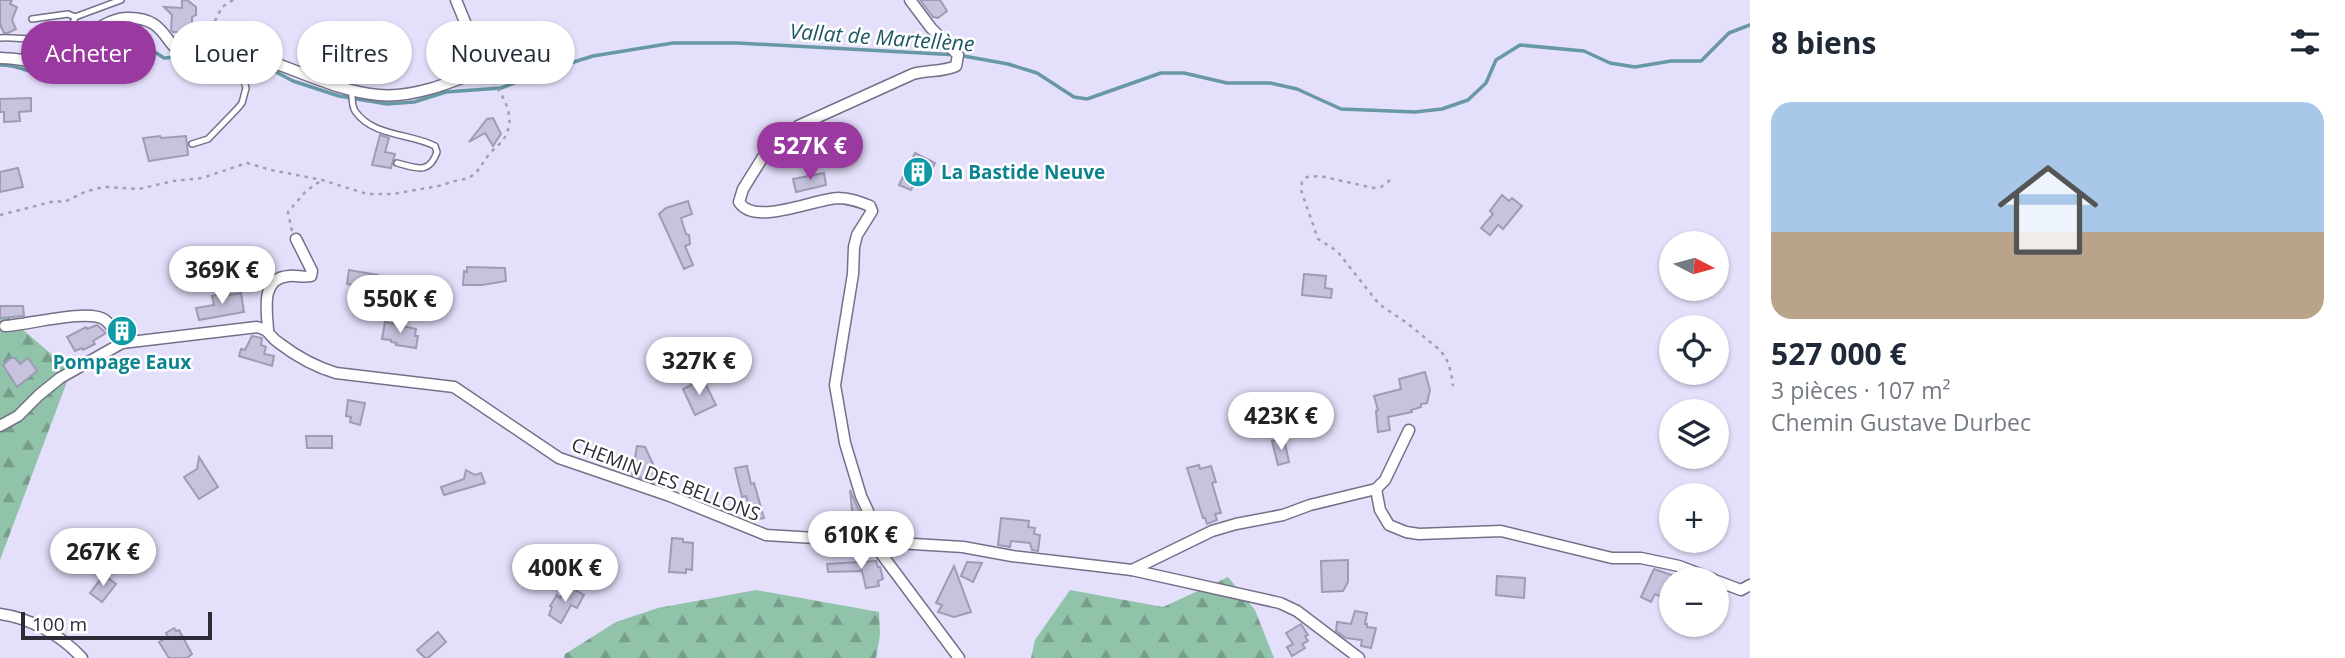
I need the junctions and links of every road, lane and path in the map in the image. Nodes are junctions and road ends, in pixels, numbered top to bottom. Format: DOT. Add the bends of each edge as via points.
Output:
graph roads {
  1 [pos="121,0"];
  2 [pos="233,0"];
  3 [pos="456,0"];
  4 [pos="910,0"];
  5 [pos="75,17"];
  6 [pos="32,19"];
  7 [pos="215,21"];
  8 [pos="464,21"];
  9 [pos="0,38"];
  10 [pos="170,41"];
  11 [pos="0,58"];
  12 [pos="283,69"];
  13 [pos="245,84"];
  14 [pos="439,84"];
  15 [pos="495,84"];
  16 [pos="352,96"];
  17 [pos="192,144"];
  18 [pos="397,163"];
  19 [pos="322,180"];
  20 [pos="1390,180"];
  21 [pos="0,215"];
  22 [pos="296,239"];
  23 [pos="5,326"];
  24 [pos="268,330"];
  25 [pos="122,343"];
  26 [pos="1453,386"];
  27 [pos="0,426"];
  28 [pos="1409,430"];
  29 [pos="1376,489"];
  30 [pos="871,540"];
  31 [pos="1682,567"];
  32 [pos="1132,569"];
  33 [pos="1729,585"];
  34 [pos="1750,585"];
  35 [pos="0,614"];
  36 [pos="82,658"];
  37 [pos="959,658"];
  38 [pos="1359,658"];
  1 -- 5 [label="lane"];
  2 -- 7 [label="path"];
  3 -- 8 [label="street"];
  4 -- 30 [label="street" via="955,50 956,66 913,74 798,126 763,157 739,202 748,211 758,212 841,198 856,200 872,211 854,247 835,385 845,443 868,511"];
  5 -- 6 [label="lane"];
  5 -- 9 [label="lane" via="60,37"];
  10 -- 11 [label="street" via="155,23 125,18 99,27 50,60"];
  12 -- 16 [label="street"];
  13 -- 17 [label="lane" via="237,109 208,139"];
  14 -- 16 [label="street" via="409,94"];
  15 -- 19 [label="path" via="507,103 505,138 469,178 393,194 367,194"];
  16 -- 18 [label="lane" via="356,112 370,123 435,146 434,163 426,168"];
  19 -- 21 [label="path" via="247,163 202,178 139,189 104,187 64,202"];
  19 -- 22 [label="path" via="288,212"];
  20 -- 26 [label="path" via="1374,188 1307,177 1301,190 1318,239 1337,251 1379,304 1440,350"];
  22 -- 24 [label="street" via="311,276 277,278 270,285 266,294"];
  23 -- 25 [label="street" via="75,316 103,317"];
  24 -- 25 [label="street" via="257,327"];
  24 -- 30 [label="street, CHEMIN DES BELLONS" via="277,342 336,373 454,387 559,458 766,535"];
  25 -- 27 [label="street" via="60,378"];
  28 -- 29 [label="street"];
  29 -- 31 [label="street" via="1389,525 1405,533 1501,531 1612,558 1641,558"];
  29 -- 32 [label="street" via="1212,531"];
  30 -- 32 [label="street, CHEMIN DES BELLONS"];
  30 -- 37 [label="street"];
  32 -- 38 [label="street, CHEMIN DES BELLONS" via="1280,603"];
  33 -- 34 [label="street" via="1741,590"];
  35 -- 36 [label="street" via="19,617 53,634"];
}
